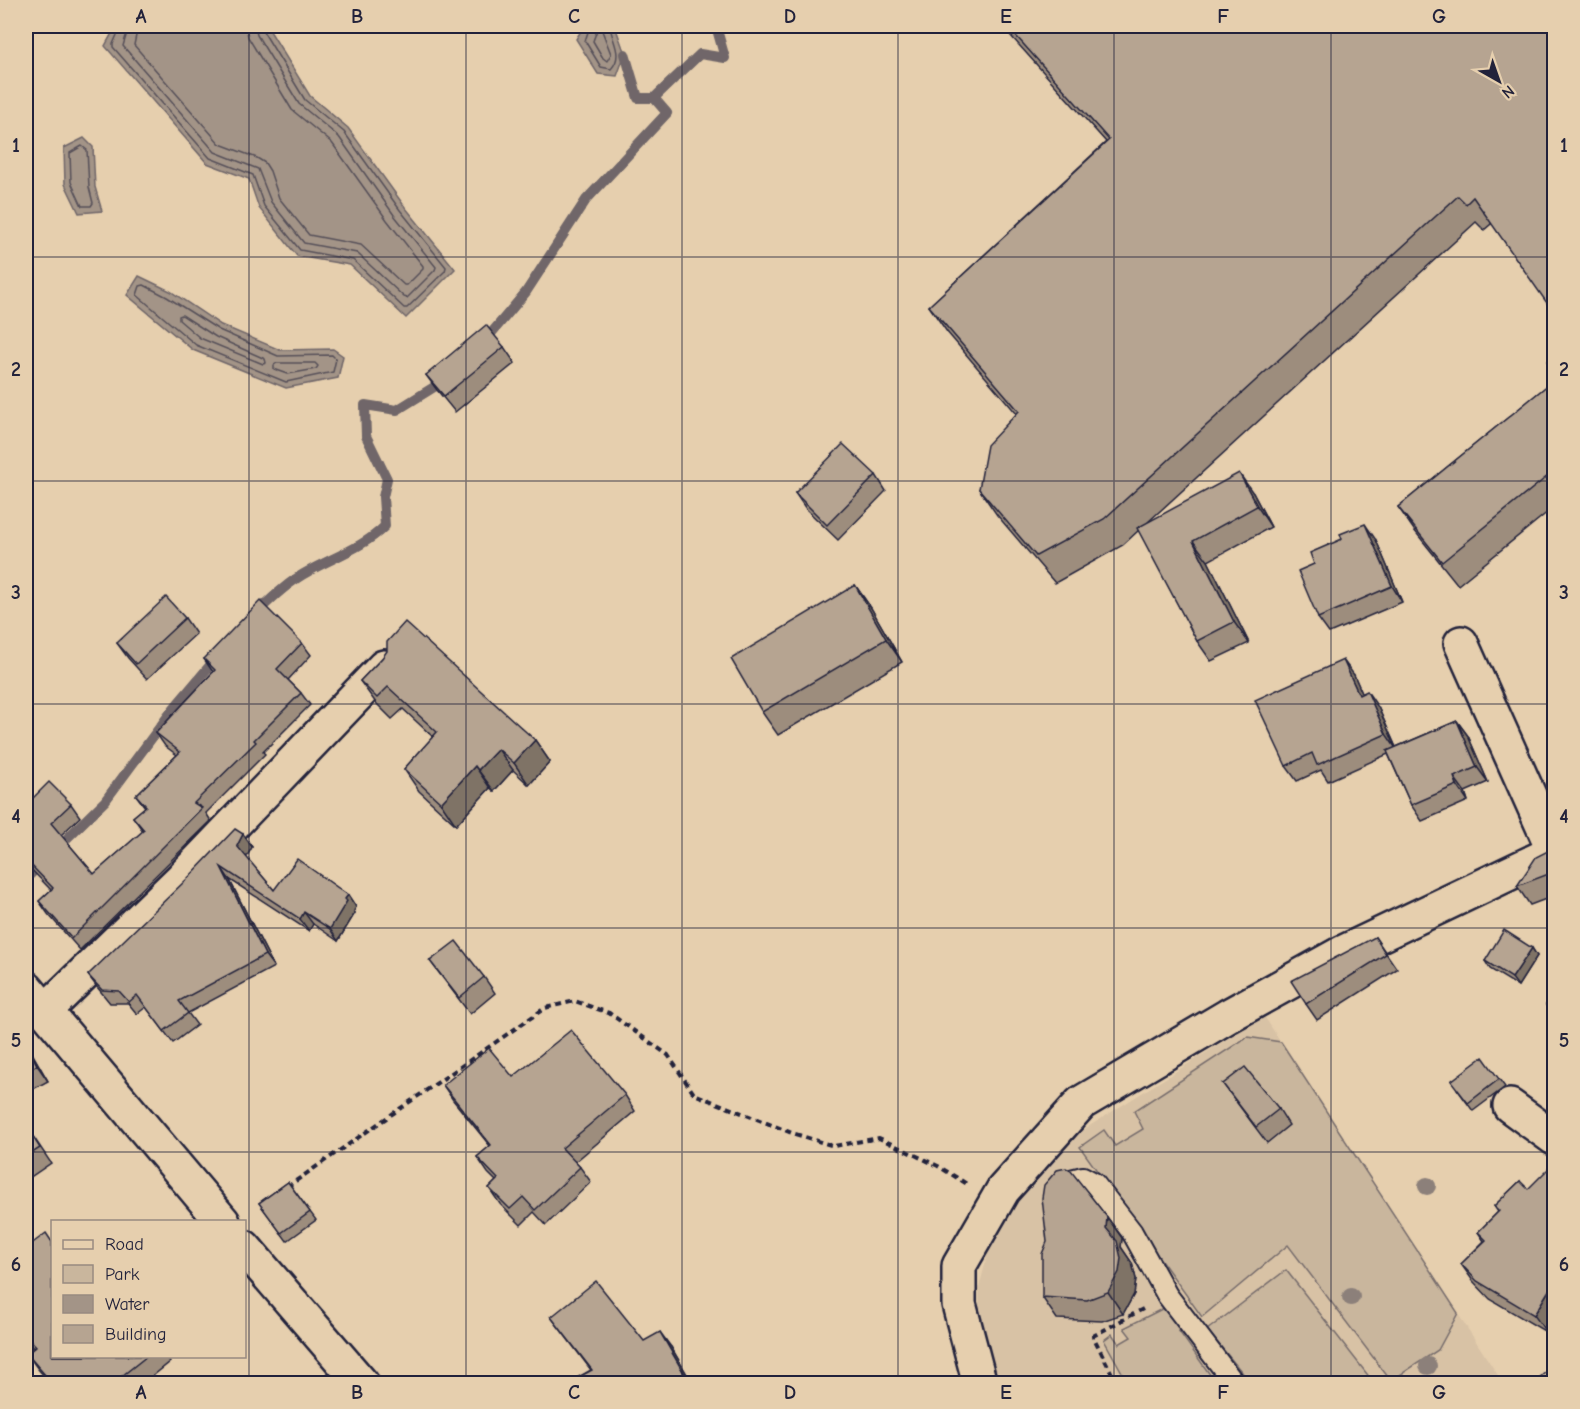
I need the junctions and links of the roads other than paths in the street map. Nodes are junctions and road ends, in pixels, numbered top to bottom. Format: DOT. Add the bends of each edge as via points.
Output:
graph roads {
  1 [pos="1461,643"];
  2 [pos="384,667"];
  3 [pos="1554,852"];
  4 [pos="35,1000"];
  5 [pos="1510,1106"];
  6 [pos="1554,1137"];
  7 [pos="1071,1180"];
  8 [pos="222,1220"];
  9 [pos="246,1249"];
  10 [pos="362,1383"];
  11 [pos="980,1383"];
  12 [pos="1235,1383"];
  1 -- 3 [label="street"];
  2 -- 4 [label="street" via="182,878"];
  3 -- 11 [label="street" via="1342,953 1081,1103 1003,1190 959,1266 959,1304"];
  4 -- 8 [label="street"];
  5 -- 6 [label="street"];
  7 -- 12 [label="lane" via="1083,1177 1094,1183 1132,1232 1167,1295"];
  9 -- 10 [label="street"];
}
